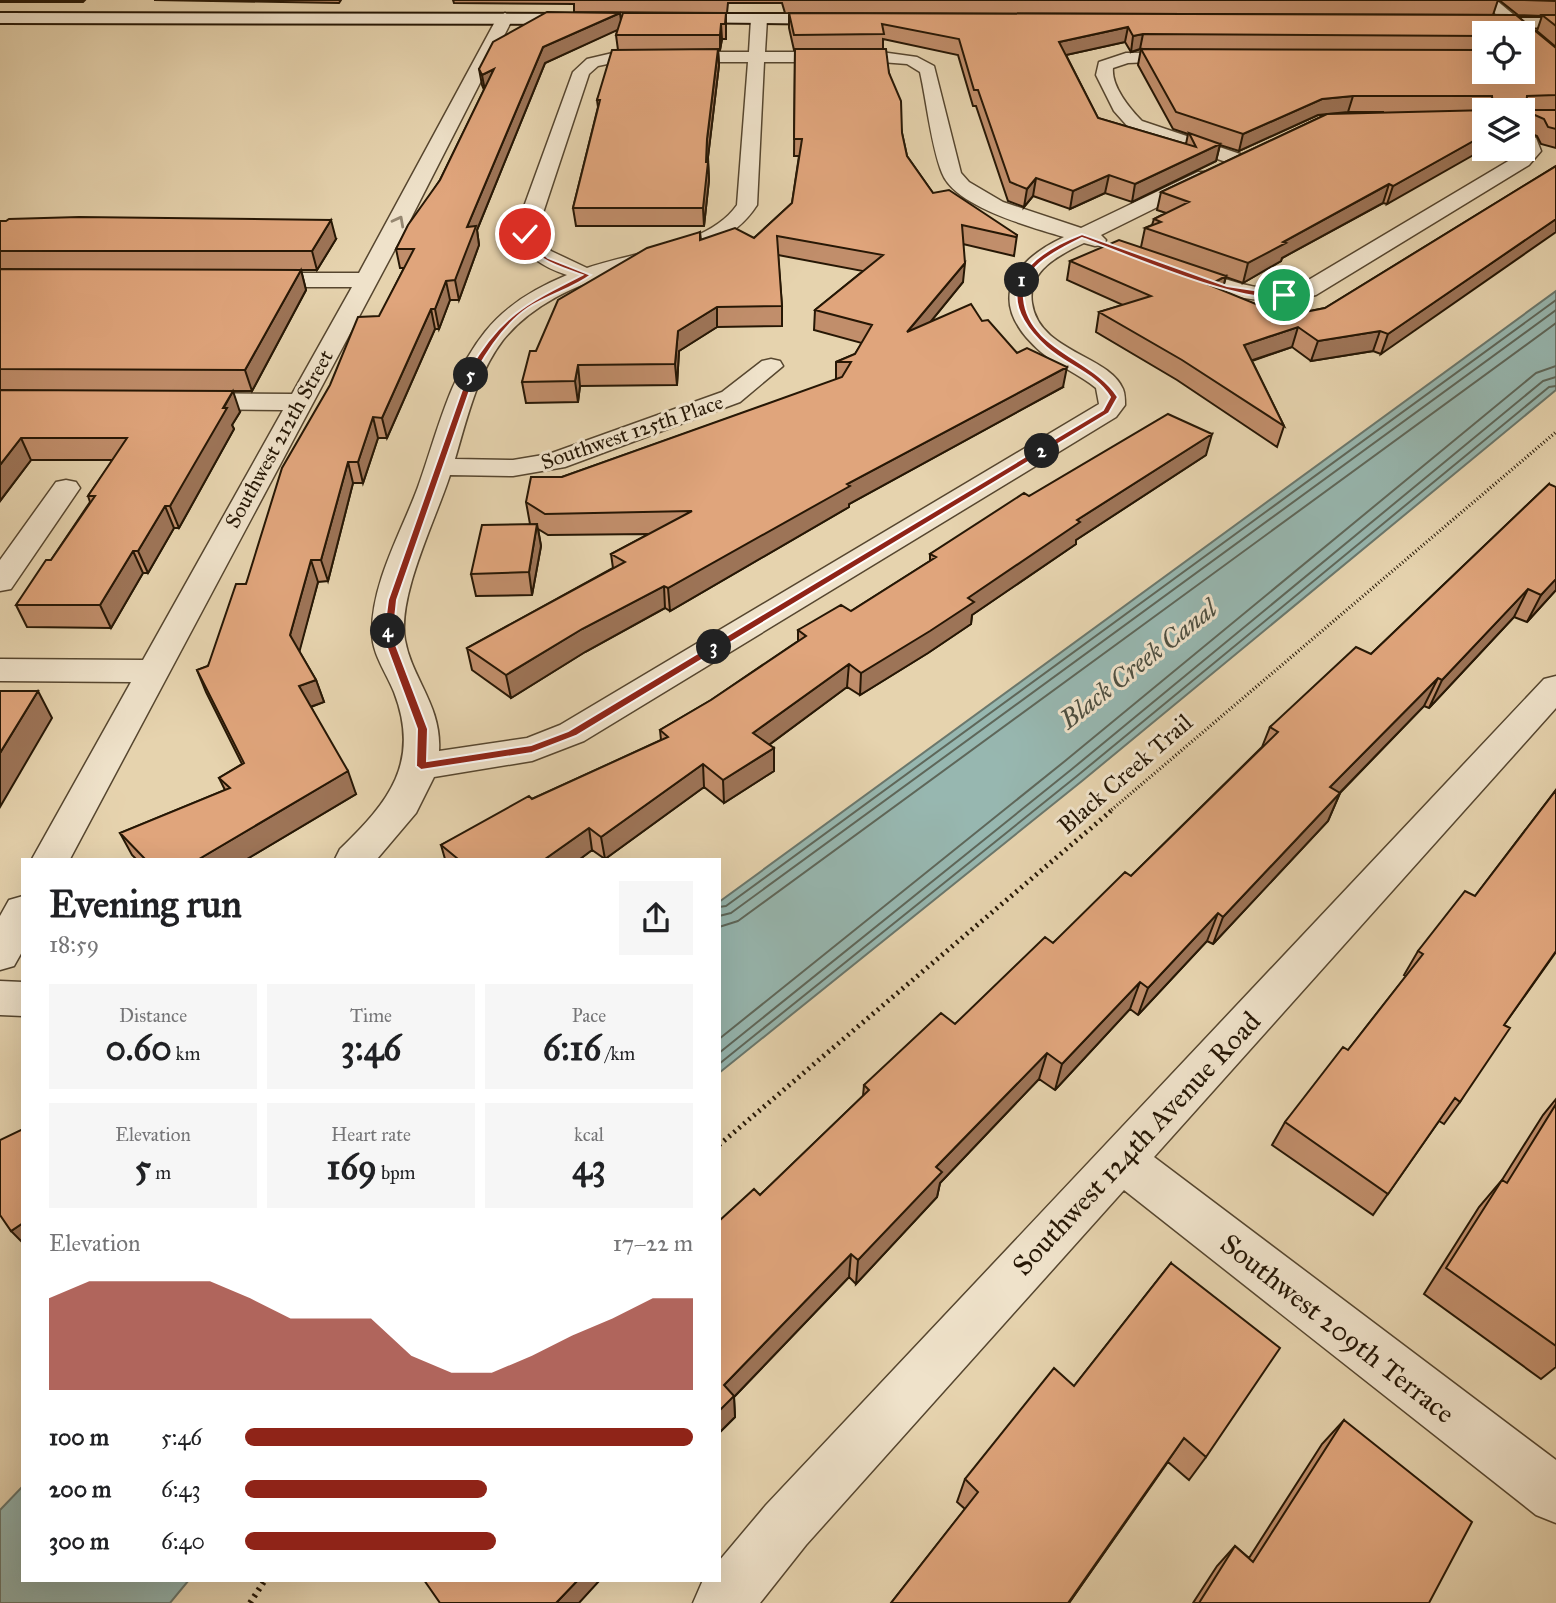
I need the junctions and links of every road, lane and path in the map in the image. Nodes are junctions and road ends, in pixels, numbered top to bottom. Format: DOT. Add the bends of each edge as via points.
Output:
graph roads {
  1 [pos="526,0"];
  2 [pos="1487,0"];
  3 [pos="506,14"];
  4 [pos="0,18"];
  5 [pos="611,19"];
  6 [pos="651,19"];
  7 [pos="759,19"];
  8 [pos="855,19"];
  9 [pos="1513,21"];
  10 [pos="1453,23"];
  11 [pos="1472,23"];
  12 [pos="1535,23"];
  13 [pos="1556,23"];
  14 [pos="1535,40"];
  15 [pos="756,56"];
  16 [pos="1211,57"];
  17 [pos="1535,58"];
  18 [pos="1556,58"];
  19 [pos="1263,148"];
  20 [pos="1239,160"];
  21 [pos="1522,161"];
  22 [pos="1082,236"];
  23 [pos="1108,245"];
  24 [pos="1160,264"];
  25 [pos="587,275"];
  26 [pos="232,280"];
  27 [pos="366,281"];
  28 [pos="771,366"];
  29 [pos="161,401"];
  30 [pos="299,402"];
  31 [pos="1556,432"];
  32 [pos="439,467"];
  33 [pos="66,488"];
  34 [pos="0,582"];
  35 [pos="0,670"];
  36 [pos="152,671"];
  37 [pos="1556,687"];
  38 [pos="421,766"];
  39 [pos="52,858"];
  40 [pos="355,858"];
  41 [pos="21,915"];
  42 [pos="0,954"];
  43 [pos="0,998"];
  44 [pos="21,999"];
  45 [pos="721,1143"];
  46 [pos="1121,1160"];
  47 [pos="1556,1495"];
  48 [pos="264,1582"];
  49 [pos="250,1603"];
  50 [pos="722,1603"];
  1 -- 3 [label="street, Southwest 212th Street"];
  2 -- 9 [label="street"];
  3 -- 4 [label="street"];
  3 -- 5 [label="street"];
  27 -- 3 [label="street, Southwest 212th Street, one-way"];
  6 -- 7 [label="street"];
  7 -- 8 [label="street"];
  7 -- 15 [label="street"];
  10 -- 11 [label="street"];
  12 -- 13 [label="street"];
  14 -- 18 [label="street"];
  15 -- 22 [label="street" via="911,60 928,70 956,181 991,204"];
  15 -- 25 [label="street" via="744,213 730,227 708,238"];
  15 -- 25 [label="street" via="628,56 600,60 581,72 525,234 529,245 546,259"];
  16 -- 20 [label="street" via="1140,57 1110,62 1104,75 1136,125"];
  17 -- 18 [label="street"];
  19 -- 20 [label="street"];
  20 -- 22 [label="street"];
  21 -- 24 [label="street" via="1295,294 1243,292"];
  22 -- 23 [label="street"];
  22 -- 38 [label="street" via="1032,267 1019,285 1019,296 1021,309 1039,337 1098,376 1111,390 1112,405 1107,411 572,733 532,749"];
  25 -- 32 [label="street" via="526,306 494,336 473,370"];
  26 -- 27 [label="street"];
  27 -- 30 [label="street, Southwest 212th Street"];
  28 -- 32 [label="street, Southwest 125th Place" via="732,397 568,457 531,467"];
  29 -- 30 [label="street"];
  30 -- 36 [label="street, Southwest 212th Street"];
  31 -- 45 [label="path, Black Creek Trail"];
  32 -- 38 [label="street" via="393,600 388,637 423,729"];
  33 -- 34 [label="street"];
  35 -- 36 [label="street"];
  36 -- 39 [label="street, Southwest 212th Street"];
  37 -- 46 [label="street, Southwest 124th Avenue Road"];
  38 -- 40 [label="street" via="396,813"];
  41 -- 42 [label="street"];
  43 -- 44 [label="street"];
  46 -- 47 [label="street, Southwest 209th Terrace"];
  46 -- 50 [label="street, Southwest 124th Avenue Road" via="795,1515"];
  48 -- 49 [label="path"];
}
